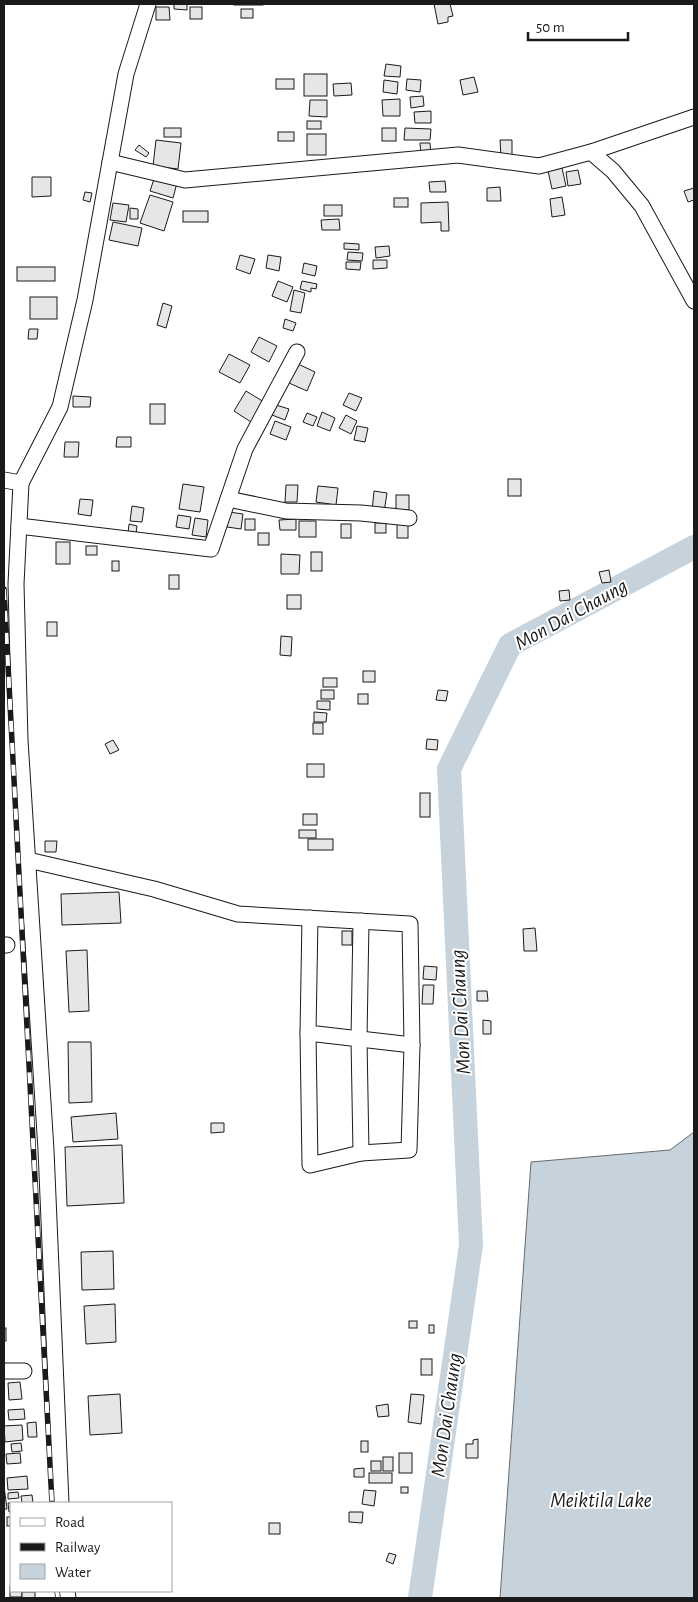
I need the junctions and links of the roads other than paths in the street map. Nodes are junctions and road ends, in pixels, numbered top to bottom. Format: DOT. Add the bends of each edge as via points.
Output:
graph roads {
  1 [pos="148,4"];
  2 [pos="694,117"];
  3 [pos="591,152"];
  4 [pos="110,162"];
  5 [pos="694,301"];
  6 [pos="297,352"];
  7 [pos="4,480"];
  8 [pos="21,483"];
  9 [pos="228,499"];
  10 [pos="410,518"];
  11 [pos="19,526"];
  12 [pos="28,860"];
  13 [pos="310,918"];
  14 [pos="361,921"];
  15 [pos="308,1033"];
  16 [pos="359,1039"];
  17 [pos="412,1045"];
  18 [pos="361,1153"];
  19 [pos="4,1371"];
  20 [pos="24,1371"];
  21 [pos="61,1502"];
  1 -- 4 [label="street" via="126,74"];
  2 -- 3 [label="street"];
  3 -- 4 [label="street" via="538,166 458,155 185,180"];
  3 -- 5 [label="street" via="613,171 642,206"];
  4 -- 8 [label="street" via="85,300 60,407"];
  6 -- 9 [label="street" via="245,449"];
  7 -- 8 [label="street"];
  8 -- 11 [label="street"];
  9 -- 10 [label="street" via="286,511"];
  9 -- 11 [label="street" via="211,549"];
  11 -- 12 [label="street" via="16,584 20,740"];
  12 -- 13 [label="street" via="154,889 238,914"];
  12 -- 21 [label="street" via="46,1150"];
  13 -- 14 [label="street"];
  13 -- 15 [label="street"];
  14 -- 16 [label="street"];
  14 -- 17 [label="street" via="410,924"];
  15 -- 16 [label="street"];
  15 -- 18 [label="street" via="310,1165"];
  16 -- 17 [label="street"];
  16 -- 18 [label="street"];
  17 -- 18 [label="street" via="409,1150"];
  19 -- 20 [label="street"];
}
